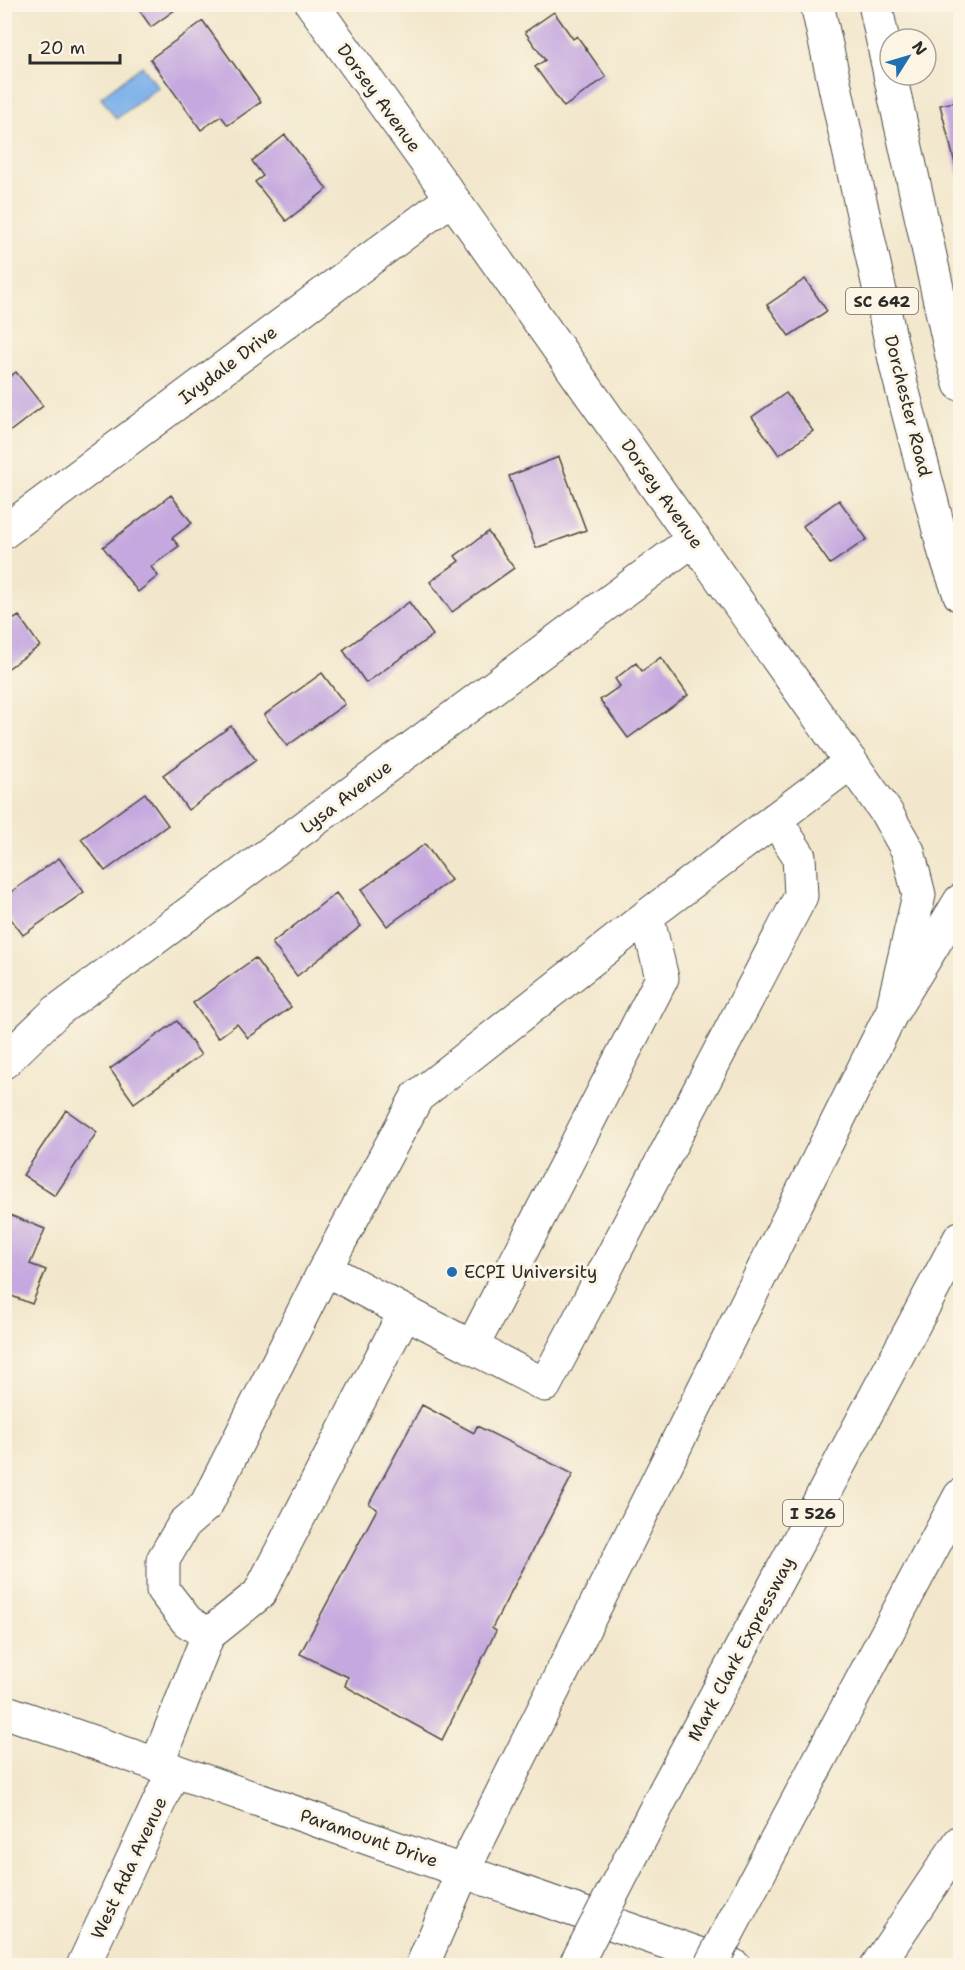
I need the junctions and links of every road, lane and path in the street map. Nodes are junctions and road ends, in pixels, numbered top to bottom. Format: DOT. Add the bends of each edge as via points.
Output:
graph roads {
  1 [pos="312,4"];
  2 [pos="817,4"];
  3 [pos="875,4"];
  4 [pos="880,27"];
  5 [pos="893,87"];
  6 [pos="452,198"];
  7 [pos="960,384"];
  8 [pos="4,532"];
  9 [pos="694,539"];
  10 [pos="960,595"];
  11 [pos="851,762"];
  12 [pos="776,819"];
  13 [pos="960,901"];
  14 [pos="647,916"];
  15 [pos="891,1014"];
  16 [pos="4,1062"];
  17 [pos="960,1238"];
  18 [pos="325,1269"];
  19 [pos="405,1312"];
  20 [pos="472,1347"];
  21 [pos="960,1496"];
  22 [pos="208,1635"];
  23 [pos="4,1711"];
  24 [pos="166,1767"];
  25 [pos="960,1842"];
  26 [pos="463,1871"];
  27 [pos="83,1965"];
  28 [pos="422,1965"];
  29 [pos="575,1965"];
  30 [pos="710,1965"];
  31 [pos="734,1965"];
  32 [pos="877,1965"];
  1 -- 6 [label="main road, Dorsey Avenue"];
  2 -- 10 [label="main road, Dorchester Road / SC 642" via="897,369 945,553"];
  3 -- 4 [label="main road, SC 642"];
  5 -- 7 [label="main road, SC 642"];
  6 -- 8 [label="main road, Ivydale Drive"];
  6 -- 9 [label="main road, Dorsey Avenue"];
  9 -- 11 [label="main road, Dorsey Avenue"];
  9 -- 16 [label="main road, Lysa Avenue" via="57,1011"];
  11 -- 12 [label="main road"];
  11 -- 15 [label="main road, Dorsey Avenue" via="908,851 919,896"];
  12 -- 14 [label="main road"];
  12 -- 20 [label="main road" via="799,856 801,896 545,1385"];
  13 -- 15 [label="main road"];
  14 -- 18 [label="main road" via="417,1097"];
  14 -- 20 [label="main road" via="662,978"];
  15 -- 26 [label="main road"];
  17 -- 29 [label="main road, Mark Clark Expressway / I 526, bridge"];
  18 -- 19 [label="main road"];
  18 -- 22 [label="main road" via="206,1505 184,1524 163,1560 163,1590 187,1621"];
  19 -- 20 [label="main road"];
  19 -- 22 [label="main road" via="259,1594"];
  21 -- 30 [label="main road, bridge"];
  22 -- 24 [label="main road, West Ada Avenue"];
  23 -- 24 [label="main road, Paramount Drive"];
  24 -- 26 [label="main road, Paramount Drive"];
  24 -- 27 [label="main road, West Ada Avenue"];
  25 -- 32 [label="main road"];
  26 -- 28 [label="main road"];
  26 -- 31 [label="main road, Paramount Drive"];
}
